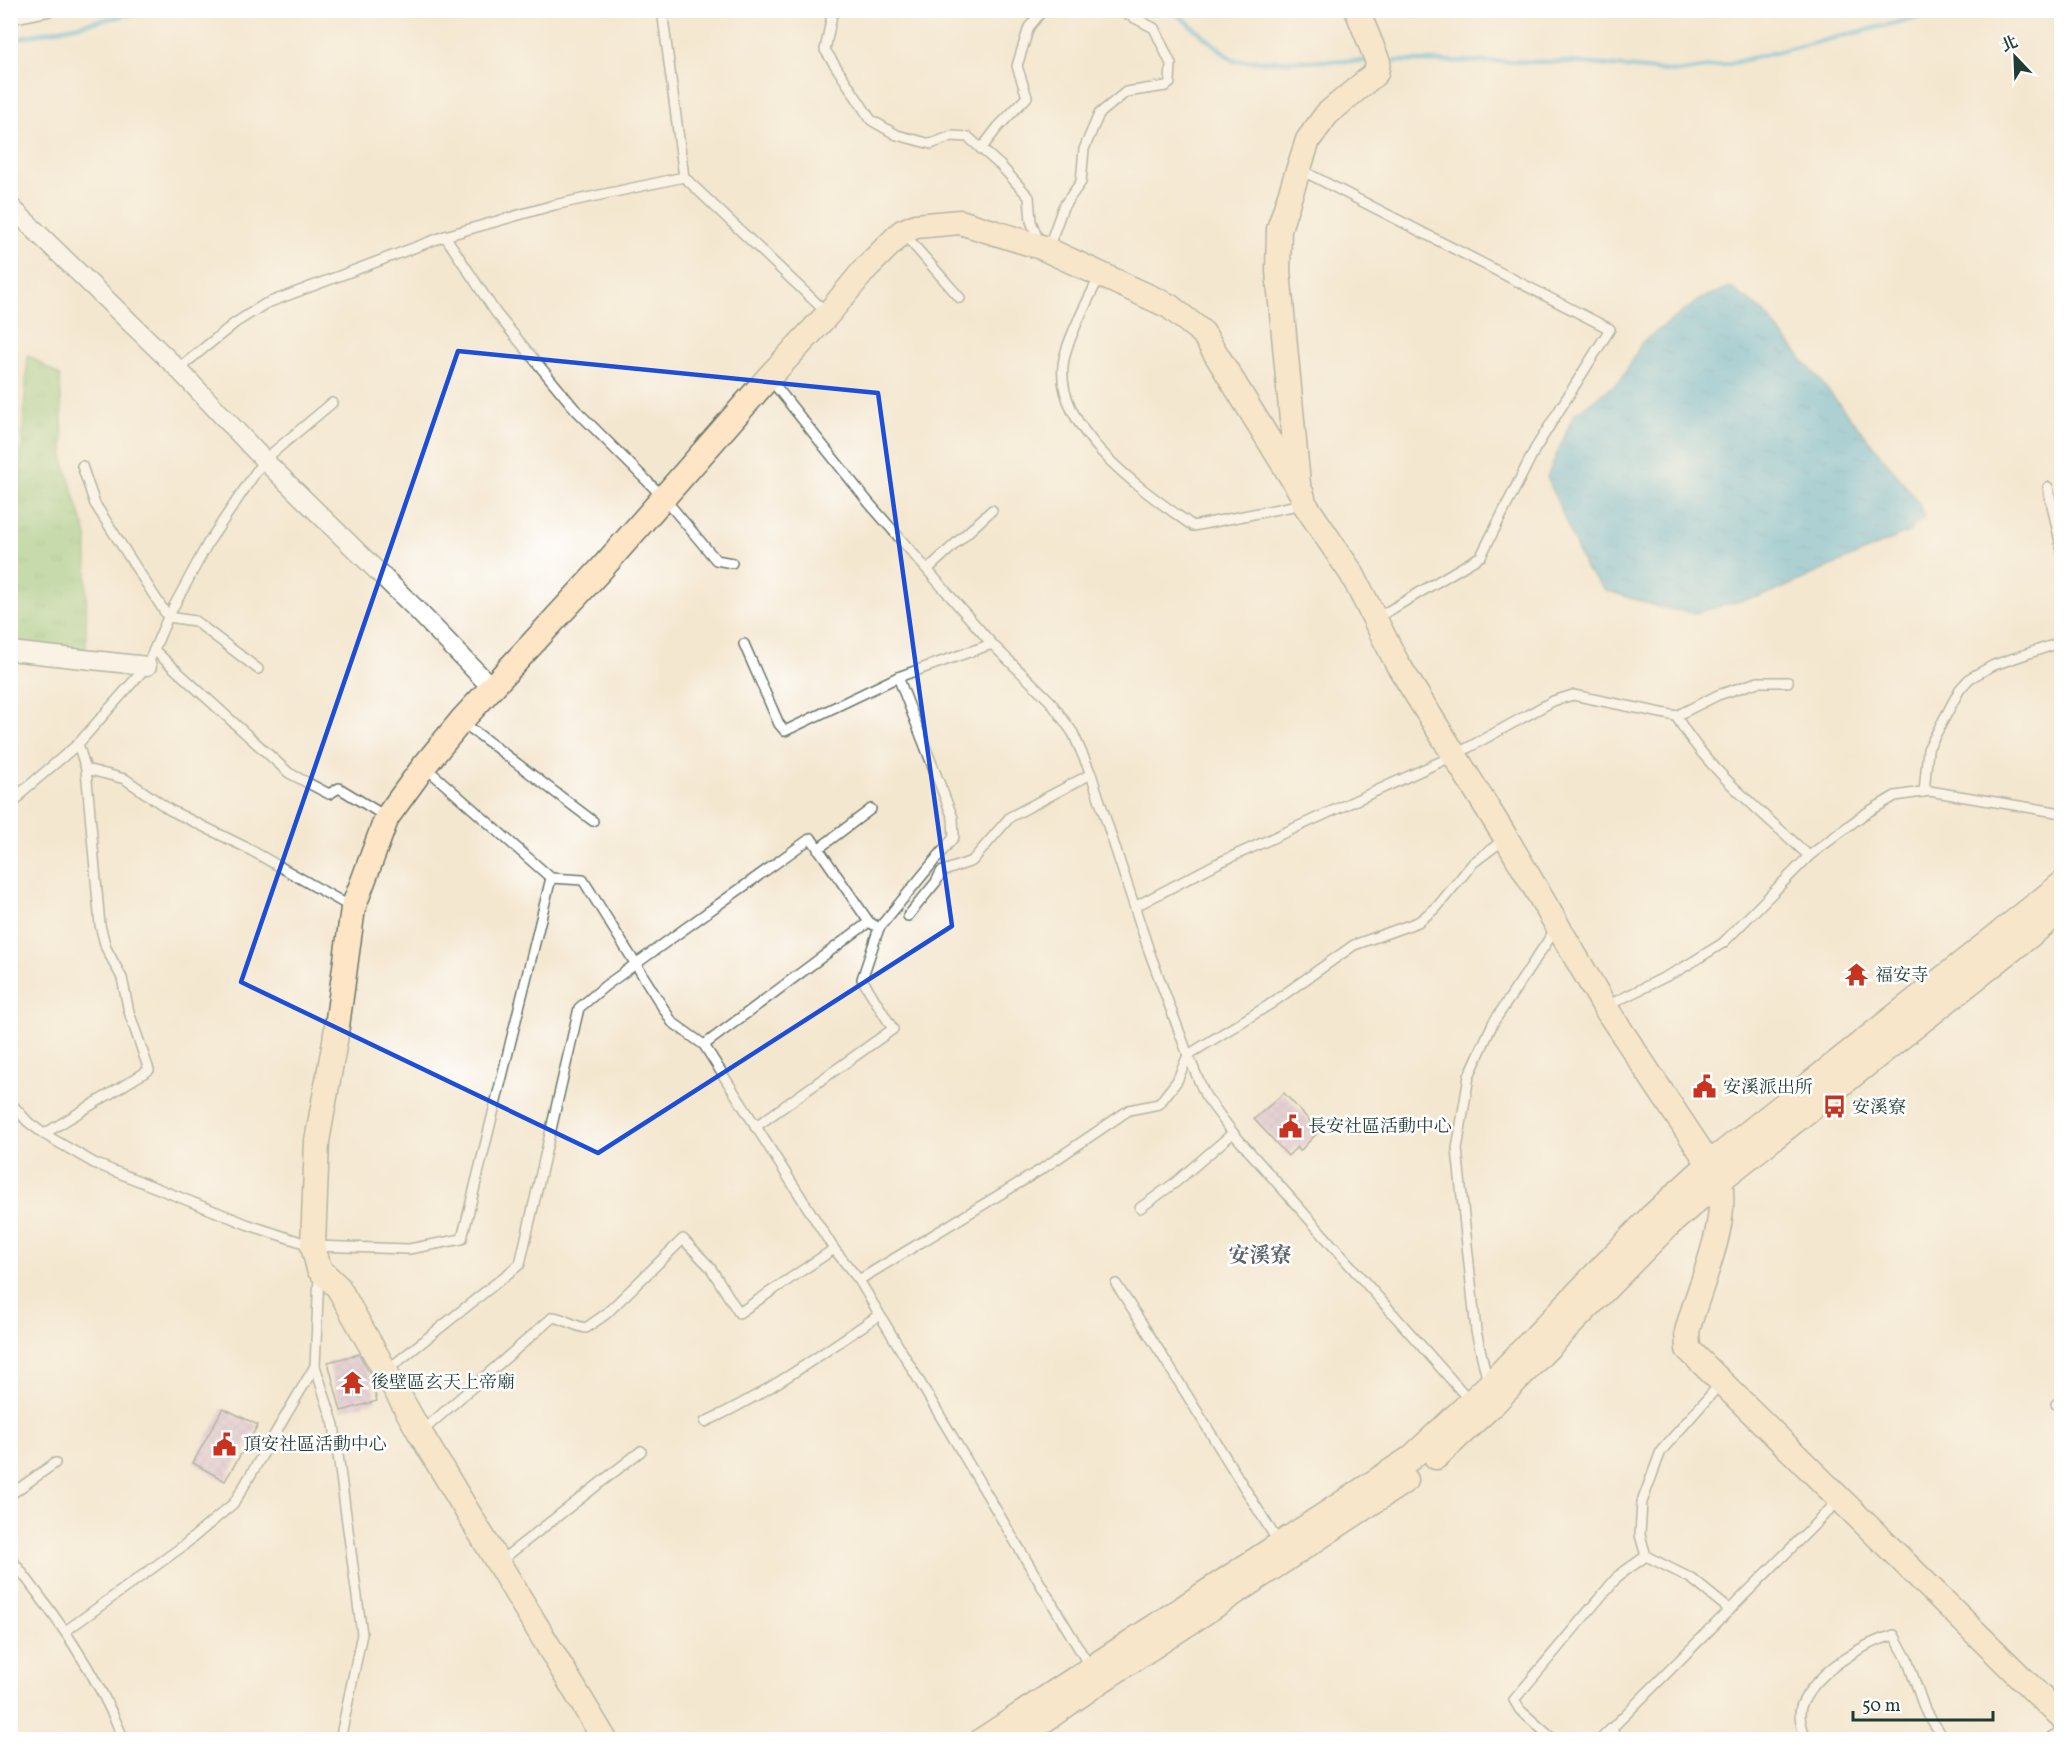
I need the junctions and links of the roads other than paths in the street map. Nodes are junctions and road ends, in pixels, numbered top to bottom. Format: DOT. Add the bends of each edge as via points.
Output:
graph roads {
  1 [pos="55,10"];
  2 [pos="662,10"];
  3 [pos="833,10"];
  4 [pos="1043,10"];
  5 [pos="1119,10"];
  6 [pos="1357,10"];
  7 [pos="10,19"];
  8 [pos="981,149"];
  9 [pos="1297,168"];
  10 [pos="684,177"];
  11 [pos="10,206"];
  12 [pos="902,232"];
  13 [pos="446,236"];
  14 [pos="1044,249"];
  15 [pos="1100,275"];
  16 [pos="960,298"];
  17 [pos="828,314"];
  18 [pos="178,369"];
  19 [pos="769,377"];
  20 [pos="332,403"];
  21 [pos="264,459"];
  22 [pos="82,466"];
  23 [pos="2048,487"];
  24 [pos="1301,495"];
  25 [pos="664,498"];
  26 [pos="992,510"];
  27 [pos="2061,551"];
  28 [pos="732,563"];
  29 [pos="928,569"];
  30 [pos="168,617"];
  31 [pos="1375,619"];
  32 [pos="2061,642"];
  33 [pos="744,644"];
  34 [pos="992,644"];
  35 [pos="10,651"];
  36 [pos="150,658"];
  37 [pos="258,669"];
  38 [pos="898,677"];
  39 [pos="1788,682"];
  40 [pos="492,688"];
  41 [pos="1676,716"];
  42 [pos="462,721"];
  43 [pos="78,744"];
  44 [pos="1453,756"];
  45 [pos="423,766"];
  46 [pos="86,769"];
  47 [pos="1091,774"];
  48 [pos="1924,792"];
  49 [pos="10,809"];
  50 [pos="871,809"];
  51 [pos="2061,813"];
  52 [pos="387,817"];
  53 [pos="593,821"];
  54 [pos="1506,838"];
  55 [pos="818,849"];
  56 [pos="1809,856"];
  57 [pos="551,878"];
  58 [pos="2061,884"];
  59 [pos="1136,906"];
  60 [pos="353,908"];
  61 [pos="2061,910"];
  62 [pos="908,916"];
  63 [pos="869,922"];
  64 [pos="1558,925"];
  65 [pos="879,928"];
  66 [pos="638,965"];
  67 [pos="1605,1007"];
  68 [pos="704,1045"];
  69 [pos="1188,1056"];
  70 [pos="10,1102"];
  71 [pos="755,1127"];
  72 [pos="1233,1133"];
  73 [pos="44,1134"];
  74 [pos="1715,1172"];
  75 [pos="1140,1208"];
  76 [pos="312,1246"];
  77 [pos="834,1249"];
  78 [pos="319,1269"];
  79 [pos="859,1280"];
  80 [pos="1116,1284"];
  81 [pos="879,1315"];
  82 [pos="315,1366"];
  83 [pos="386,1372"];
  84 [pos="1721,1383"];
  85 [pos="1483,1398"];
  86 [pos="705,1422"];
  87 [pos="420,1433"];
  88 [pos="641,1451"];
  89 [pos="55,1463"];
  90 [pos="10,1494"];
  91 [pos="1840,1499"];
  92 [pos="1279,1543"];
  93 [pos="1646,1556"];
  94 [pos="10,1557"];
  95 [pos="498,1563"];
  96 [pos="1731,1610"];
  97 [pos="67,1630"];
  98 [pos="1090,1667"];
  99 [pos="2061,1718"];
  100 [pos="1612,1728"];
  101 [pos="2061,1731"];
  102 [pos="124,1740"];
  103 [pos="340,1740"];
  104 [pos="605,1740"];
  105 [pos="982,1740"];
  106 [pos="1016,1740"];
  107 [pos="1554,1740"];
  108 [pos="1600,1740"];
  109 [pos="1616,1740"];
  110 [pos="1807,1740"];
  111 [pos="1945,1740"];
  112 [pos="2047,1740"];
  1 -- 7 [label="lane"];
  2 -- 10 [label="lane"];
  3 -- 8 [label="lane" via="825,50 871,120 886,130 932,144 952,136 968,137"];
  4 -- 8 [label="lane" via="1029,27 1017,66 1027,97"];
  5 -- 14 [label="lane" via="1154,28 1171,64 1170,83 1126,92 1099,114 1084,149 1081,182 1063,207"];
  6 -- 9 [label="street" via="1378,62 1376,73 1327,114 1308,140"];
  8 -- 14 [label="lane" via="1029,197 1031,221"];
  9 -- 24 [label="street" via="1279,229 1278,271"];
  9 -- 31 [label="lane" via="1610,329 1536,449 1481,556"];
  10 -- 13 [label="lane" via="554,205"];
  10 -- 17 [label="lane"];
  11 -- 18 [label="street"];
  12 -- 14 [label="street" via="916,226 960,222"];
  12 -- 16 [label="lane"];
  12 -- 17 [label="street"];
  13 -- 18 [label="lane" via="265,304"];
  13 -- 25 [label="lane" via="496,313 575,410"];
  14 -- 15 [label="street"];
  15 -- 24 [label="street" via="1169,306 1203,333"];
  15 -- 24 [label="lane" via="1065,352 1063,390 1078,420 1115,468 1193,526"];
  17 -- 19 [label="street"];
  18 -- 21 [label="street"];
  19 -- 25 [label="street"];
  19 -- 29 [label="lane" via="869,503"];
  20 -- 21 [label="lane"];
  21 -- 30 [label="lane" via="208,543"];
  21 -- 40 [label="street"];
  22 -- 30 [label="lane" via="95,504"];
  23 -- 27 [label="lane"];
  24 -- 31 [label="street" via="1352,574"];
  25 -- 28 [label="lane" via="716,560"];
  25 -- 40 [label="street"];
  26 -- 29 [label="lane"];
  29 -- 34 [label="lane"];
  30 -- 36 [label="lane"];
  30 -- 37 [label="lane" via="195,621"];
  31 -- 44 [label="street"];
  32 -- 48 [label="lane" via="1994,665 1970,678 1960,689 1928,749"];
  33 -- 38 [label="lane" via="778,724 785,731"];
  34 -- 38 [label="lane"];
  34 -- 47 [label="lane" via="1050,701 1073,733"];
  35 -- 36 [label="street"];
  36 -- 43 [label="lane" via="126,693"];
  36 -- 52 [label="lane" via="289,772 329,794 339,788"];
  38 -- 65 [label="lane" via="953,818 954,837"];
  39 -- 41 [label="lane" via="1758,682 1718,695"];
  40 -- 42 [label="street"];
  41 -- 44 [label="lane" via="1573,695 1517,720"];
  41 -- 56 [label="lane" via="1686,733 1736,789"];
  42 -- 45 [label="street"];
  42 -- 53 [label="lane"];
  43 -- 46 [label="lane"];
  43 -- 49 [label="lane" via="24,790"];
  44 -- 54 [label="street"];
  44 -- 59 [label="lane" via="1218,863"];
  45 -- 52 [label="street"];
  45 -- 57 [label="lane"];
  46 -- 60 [label="lane" via="125,779 170,810"];
  46 -- 73 [label="lane" via="100,925 106,948 122,978 149,1070"];
  47 -- 59 [label="lane"];
  47 -- 62 [label="lane" via="1010,817 972,861 941,872"];
  48 -- 51 [label="lane"];
  48 -- 56 [label="lane" via="1895,796"];
  50 -- 55 [label="lane"];
  52 -- 60 [label="street"];
  54 -- 64 [label="street"];
  54 -- 69 [label="lane" via="1473,863 1437,907 1418,922 1354,945"];
  55 -- 63 [label="lane"];
  55 -- 66 [label="lane" via="811,838"];
  56 -- 67 [label="lane" via="1723,943"];
  57 -- 66 [label="lane" via="583,880"];
  57 -- 76 [label="lane" via="462,1239 409,1249"];
  58 -- 74 [label="street"];
  59 -- 69 [label="lane"];
  60 -- 76 [label="street" via="317,1141"];
  61 -- 74 [label="street"];
  63 -- 65 [label="lane"];
  63 -- 68 [label="lane"];
  64 -- 67 [label="street"];
  64 -- 85 [label="lane" via="1493,1023 1469,1076 1457,1149"];
  65 -- 71 [label="lane" via="862,979 893,1029"];
  66 -- 68 [label="lane" via="672,1022"];
  66 -- 83 [label="lane" via="579,1008 520,1264"];
  67 -- 74 [label="street"];
  68 -- 71 [label="lane"];
  69 -- 72 [label="lane" via="1205,1095"];
  69 -- 79 [label="lane" via="1177,1081 1159,1104 1129,1110 1042,1169"];
  70 -- 73 [label="lane"];
  71 -- 77 [label="lane"];
  72 -- 75 [label="lane"];
  72 -- 85 [label="lane"];
  73 -- 76 [label="lane" via="94,1163"];
  74 -- 84 [label="street" via="1722,1195 1717,1235 1687,1332 1688,1348"];
  74 -- 85 [label="street" via="1652,1217"];
  76 -- 78 [label="street"];
  77 -- 79 [label="lane"];
  77 -- 87 [label="lane" via="740,1313 710,1267 683,1239 606,1314 586,1328 553,1317"];
  78 -- 82 [label="lane"];
  78 -- 83 [label="street" via="338,1287"];
  79 -- 81 [label="lane"];
  80 -- 92 [label="lane" via="1170,1364"];
  81 -- 86 [label="lane" via="792,1374"];
  81 -- 98 [label="lane"];
  82 -- 97 [label="lane" via="234,1503 183,1546"];
  82 -- 103 [label="lane" via="334,1425 362,1634"];
  83 -- 87 [label="street"];
  84 -- 91 [label="street"];
  84 -- 93 [label="lane" via="1661,1450 1642,1502 1640,1535"];
  85 -- 92 [label="street" via="1411,1458"];
  85 -- 106 [label="street" via="1420,1472"];
  87 -- 95 [label="street"];
  88 -- 95 [label="lane"];
  89 -- 90 [label="lane"];
  91 -- 96 [label="lane"];
  91 -- 99 [label="street"];
  92 -- 98 [label="street"];
  93 -- 96 [label="lane" via="1692,1579"];
  93 -- 107 [label="lane" via="1618,1576 1514,1700"];
  94 -- 97 [label="lane"];
  95 -- 104 [label="street"];
  96 -- 100 [label="lane"];
  97 -- 102 [label="lane" via="107,1698"];
  98 -- 105 [label="street"];
  100 -- 108 [label="lane"];
  100 -- 109 [label="lane"];
  101 -- 112 [label="lane"];
  110 -- 111 [label="lane" via="1800,1719 1802,1704 1825,1673 1878,1639 1894,1635 1925,1710"];
}
